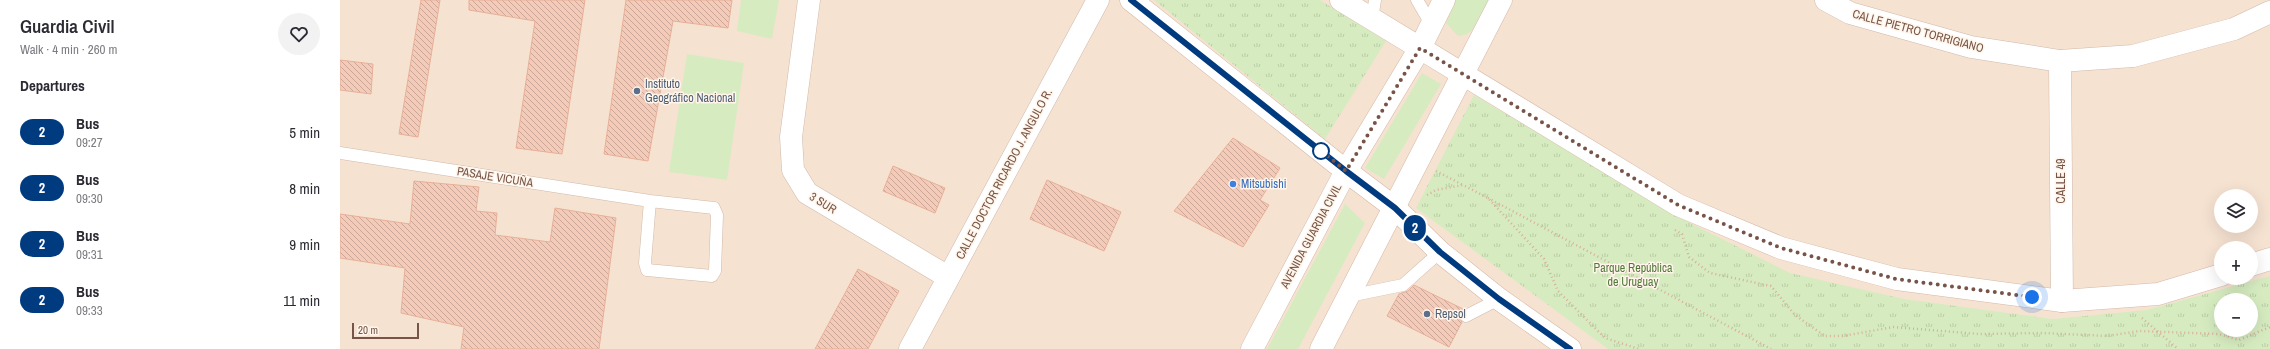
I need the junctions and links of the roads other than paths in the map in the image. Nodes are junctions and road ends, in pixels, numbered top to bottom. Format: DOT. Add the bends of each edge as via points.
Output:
graph roads {
  1 [pos="809,0"];
  2 [pos="1098,0"];
  3 [pos="1131,0"];
  4 [pos="1341,0"];
  5 [pos="1417,0"];
  6 [pos="1444,0"];
  7 [pos="1501,0"];
  8 [pos="1826,0"];
  9 [pos="1374,9"];
  10 [pos="2270,12"];
  11 [pos="1431,24"];
  12 [pos="1420,48"];
  13 [pos="2060,61"];
  14 [pos="1463,74"];
  15 [pos="340,152"];
  16 [pos="1346,171"];
  17 [pos="650,201"];
  18 [pos="1395,208"];
  19 [pos="1440,252"];
  20 [pos="2270,259"];
  21 [pos="2258,263"];
  22 [pos="948,277"];
  23 [pos="2214,277"];
  24 [pos="1349,296"];
  25 [pos="1499,299"];
  26 [pos="2062,301"];
  27 [pos="1466,316"];
  28 [pos="910,349"];
  29 [pos="1252,349"];
  30 [pos="1321,349"];
  31 [pos="1570,349"];
  1 -- 22 [label="main road, 3 SUR" via="790,137 793,170 807,193"];
  2 -- 22 [label="main road, CALLE DOCTOR RICARDO J. ANGULO R."];
  3 -- 16 [label="main road"];
  4 -- 9 [label="main road"];
  5 -- 11 [label="lane"];
  6 -- 11 [label="main road, AVENIDA GUARDIA CIVIL"];
  7 -- 14 [label="main road"];
  8 -- 13 [label="main road, CALLE PIETRO TORRIGIANO" via="1850,13 1971,48"];
  9 -- 12 [label="main road"];
  10 -- 13 [label="main road, CALLE PIETRO TORRIGIANO" via="2234,29 2133,56"];
  11 -- 12 [label="main road, AVENIDA GUARDIA CIVIL"];
  12 -- 14 [label="main road"];
  12 -- 16 [label="main road, AVENIDA GUARDIA CIVIL"];
  13 -- 26 [label="main road, CALLE 49"];
  14 -- 18 [label="main road"];
  14 -- 26 [label="main road" via="1678,205 1781,248 1896,279"];
  15 -- 17 [label="lane, PASAJE VICUÑA"];
  16 -- 18 [label="main road"];
  16 -- 29 [label="main road, AVENIDA GUARDIA CIVIL"];
  17 -- 17 [label="lane, PASAJE VICUÑA" via="711,207 717,211 715,271 712,276 647,270 645,263"];
  18 -- 19 [label="main road"];
  18 -- 24 [label="main road"];
  19 -- 24 [label="lane" via="1403,286"];
  19 -- 25 [label="main road"];
  20 -- 21 [label="main road"];
  22 -- 28 [label="main road, CALLE DOCTOR RICARDO J. ANGULO R."];
  23 -- 26 [label="main road" via="2158,294"];
  24 -- 30 [label="main road"];
  25 -- 27 [label="lane"];
  25 -- 31 [label="main road"];
}
